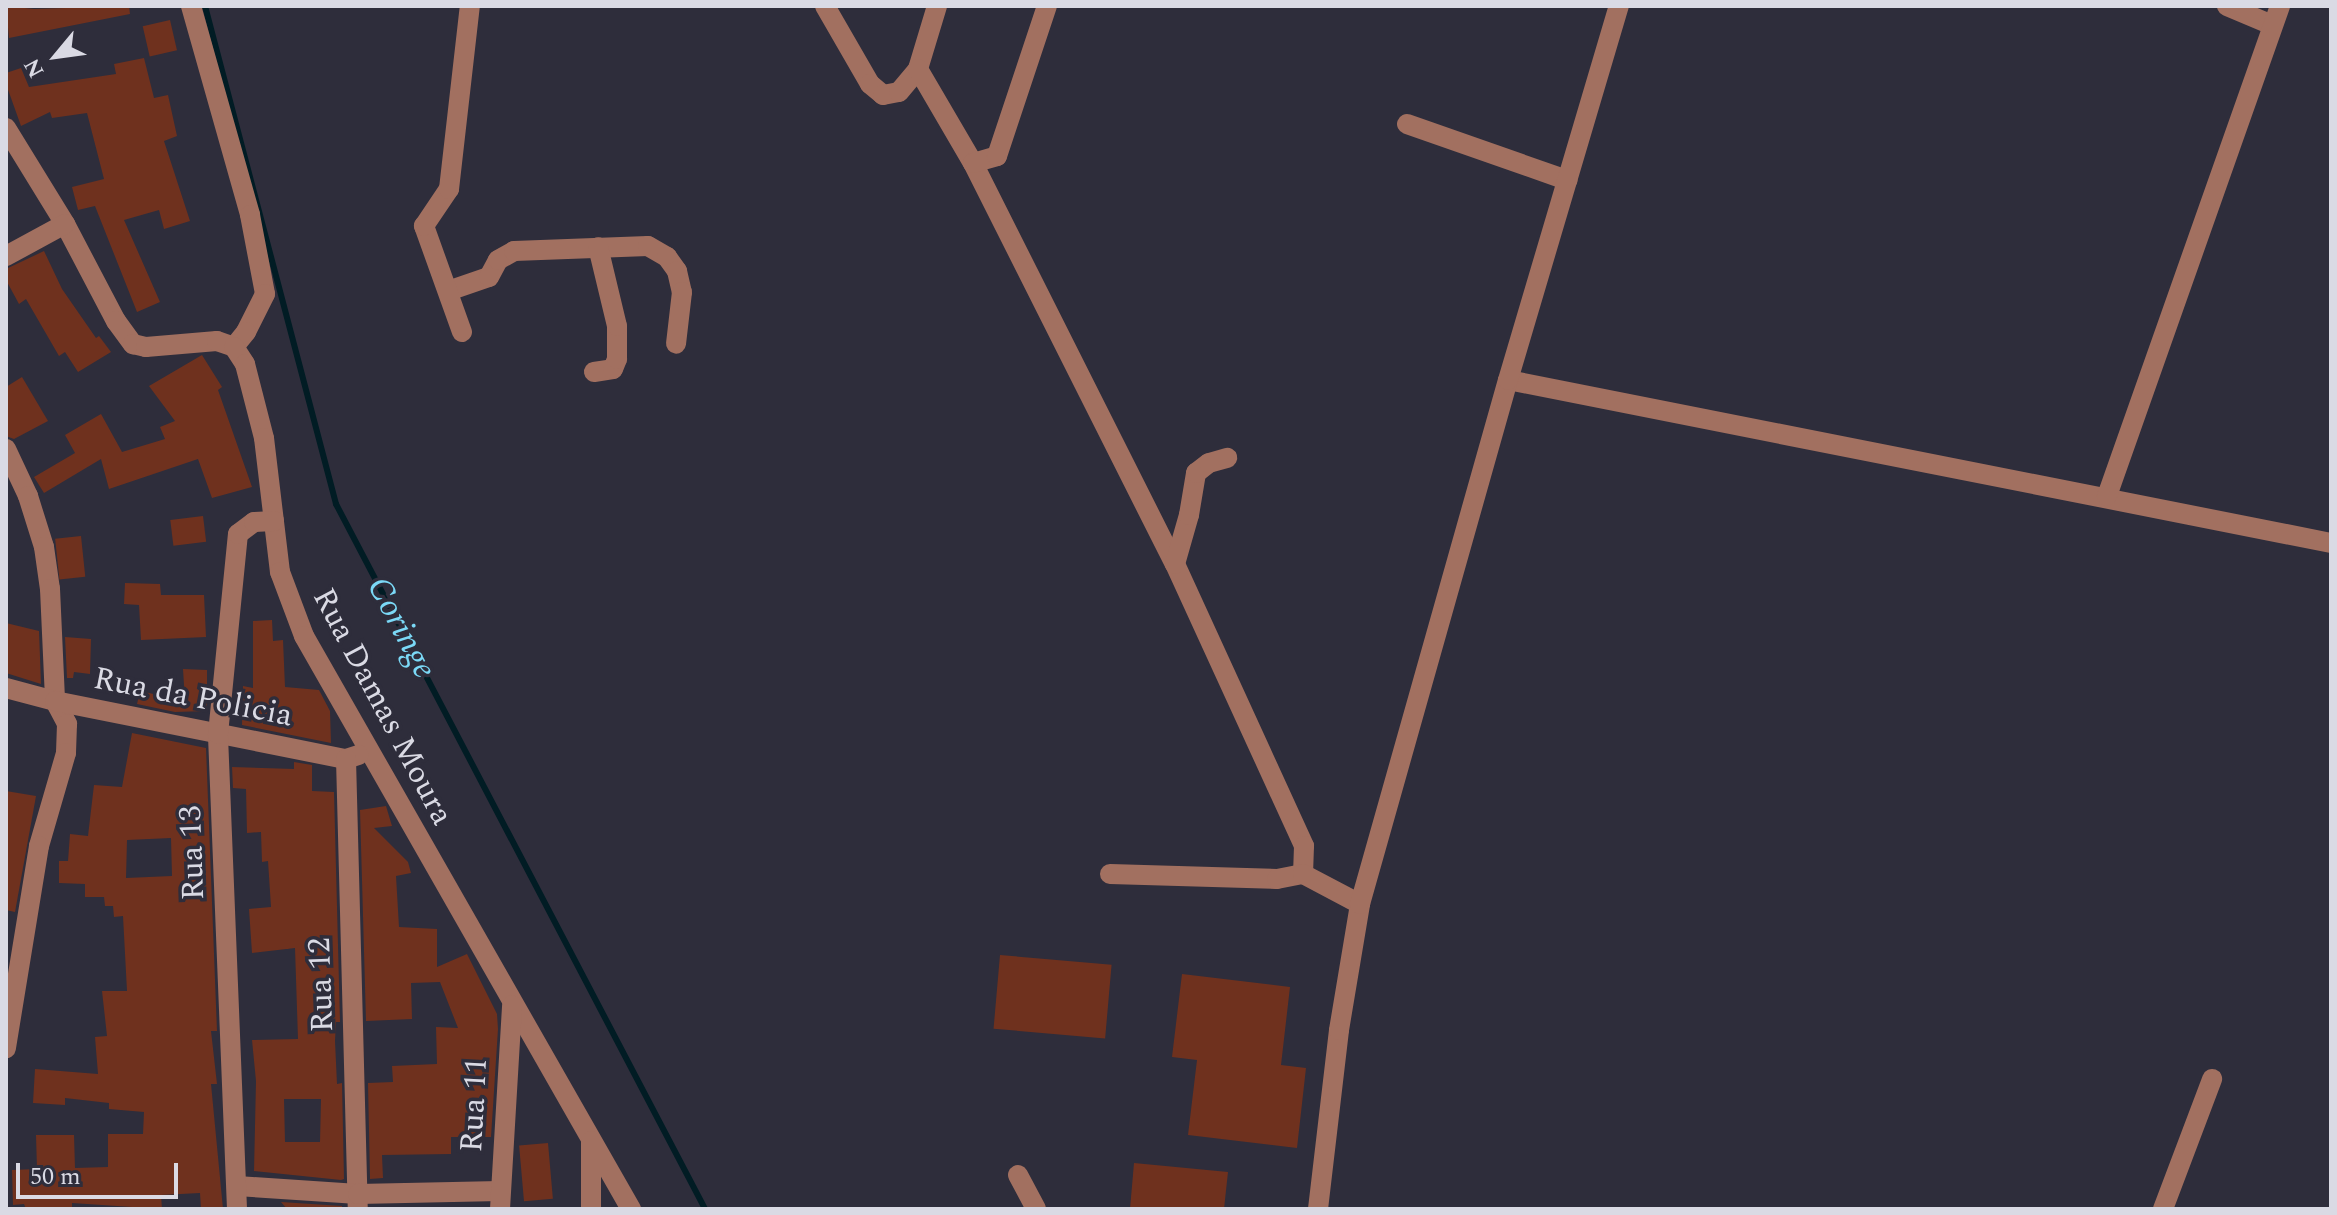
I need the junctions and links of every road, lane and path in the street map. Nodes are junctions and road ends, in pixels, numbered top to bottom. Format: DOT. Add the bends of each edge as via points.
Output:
graph roads {
  1 [pos="191,6"];
  2 [pos="470,6"];
  3 [pos="825,6"];
  4 [pos="937,6"];
  5 [pos="1047,6"];
  6 [pos="1619,6"];
  7 [pos="2227,6"];
  8 [pos="2276,15"];
  9 [pos="918,69"];
  10 [pos="1407,124"];
  11 [pos="6,128"];
  12 [pos="973,163"];
  13 [pos="1567,180"];
  14 [pos="65,224"];
  15 [pos="598,247"];
  16 [pos="6,256"];
  17 [pos="448,291"];
  18 [pos="462,332"];
  19 [pos="676,344"];
  20 [pos="234,347"];
  21 [pos="594,372"];
  22 [pos="1508,380"];
  23 [pos="6,449"];
  24 [pos="1227,458"];
  25 [pos="2107,496"];
  26 [pos="274,521"];
  27 [pos="2331,543"];
  28 [pos="1175,564"];
  29 [pos="6,688"];
  30 [pos="55,701"];
  31 [pos="218,734"];
  32 [pos="368,751"];
  33 [pos="346,759"];
  34 [pos="1110,874"];
  35 [pos="1303,874"];
  36 [pos="1360,904"];
  37 [pos="512,1005"];
  38 [pos="6,1048"];
  39 [pos="2212,1079"];
  40 [pos="591,1141"];
  41 [pos="1018,1175"];
  42 [pos="237,1186"];
  43 [pos="500,1200"];
  44 [pos="358,1202"];
  45 [pos="237,1209"];
  46 [pos="591,1209"];
  47 [pos="631,1209"];
  48 [pos="1036,1209"];
  49 [pos="1318,1209"];
  50 [pos="2163,1209"];
  1 -- 20 [label="street" via="250,215 265,294"];
  2 -- 17 [label="street" via="449,189 424,226"];
  3 -- 9 [label="street" via="870,84 883,95 899,92"];
  4 -- 9 [label="street"];
  5 -- 12 [label="street" via="997,156"];
  6 -- 13 [label="street"];
  7 -- 8 [label="street"];
  8 -- 25 [label="street"];
  9 -- 12 [label="street"];
  10 -- 13 [label="street"];
  11 -- 14 [label="street"];
  12 -- 28 [label="street"];
  13 -- 22 [label="street"];
  14 -- 16 [label="street"];
  14 -- 20 [label="street" via="133,344 217,341"];
  15 -- 17 [label="street" via="514,251 498,260 489,277"];
  15 -- 19 [label="street" via="648,246 667,257 682,292"];
  15 -- 21 [label="street" via="617,326 617,359 613,369"];
  17 -- 18 [label="street"];
  20 -- 26 [label="street, Rua Damas Moura" via="245,364 261,423"];
  22 -- 25 [label="street"];
  22 -- 36 [label="street"];
  23 -- 30 [label="street" via="44,547"];
  24 -- 28 [label="street" via="1196,473"];
  25 -- 27 [label="street"];
  26 -- 31 [label="street, Rua 13" via="254,522 238,534"];
  26 -- 32 [label="street, Rua Damas Moura" via="280,572 304,636"];
  28 -- 35 [label="street" via="1304,846"];
  29 -- 30 [label="street, Rua da Policia"];
  30 -- 31 [label="street, Rua da Policia"];
  30 -- 38 [label="street" via="67,724 66,753 39,846"];
  31 -- 33 [label="street, Rua da Policia"];
  31 -- 42 [label="street, Rua 13"];
  32 -- 33 [label="street"];
  32 -- 37 [label="street, Rua Damas Moura"];
  33 -- 44 [label="street, Rua 12"];
  34 -- 35 [label="street" via="1277,879"];
  35 -- 36 [label="street"];
  36 -- 49 [label="street"];
  37 -- 40 [label="street, Rua Damas Moura"];
  37 -- 43 [label="street, Rua 11"];
  39 -- 50 [label="street"];
  40 -- 46 [label="street"];
  40 -- 47 [label="street, Rua Damas Moura"];
  41 -- 48 [label="street"];
  42 -- 44 [label="street"];
  42 -- 45 [label="street, Rua 13"];
  43 -- 44 [label="street"];
}
